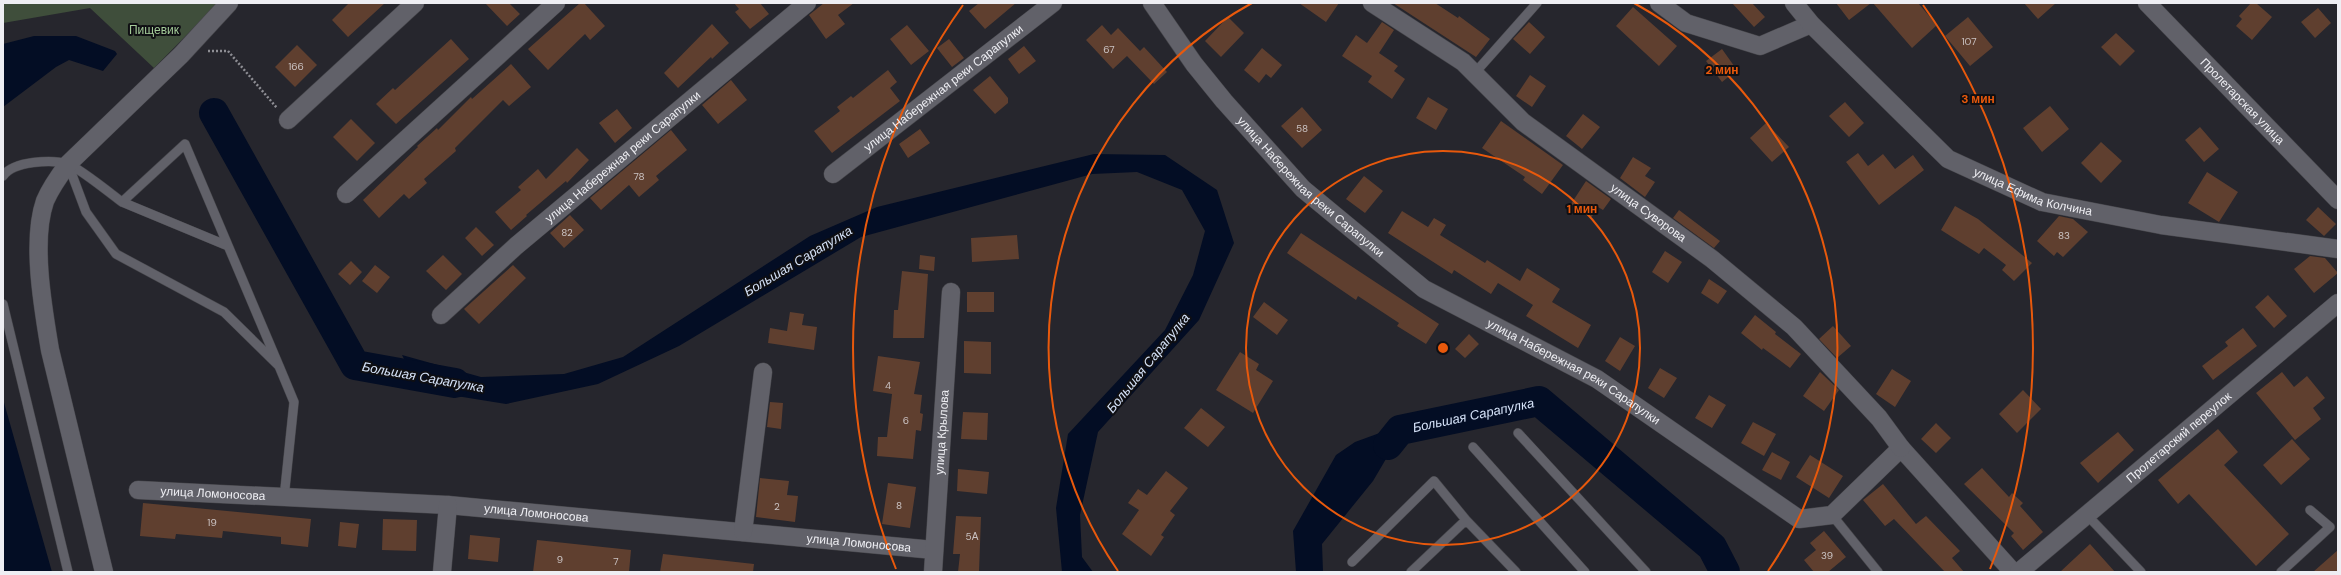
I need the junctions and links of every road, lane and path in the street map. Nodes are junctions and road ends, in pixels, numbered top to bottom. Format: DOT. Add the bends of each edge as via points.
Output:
graph roads {
  1 [pos="228,3"];
  2 [pos="415,3"];
  3 [pos="556,3"];
  4 [pos="807,3"];
  5 [pos="1054,3"];
  6 [pos="1152,3"];
  7 [pos="1372,3"];
  8 [pos="1536,3"];
  9 [pos="1659,3"];
  10 [pos="1794,3"];
  11 [pos="2147,3"];
  12 [pos="1811,24"];
  13 [pos="181,55"];
  14 [pos="1473,74"];
  15 [pos="288,120"];
  16 [pos="68,164"];
  17 [pos="833,174"];
  18 [pos="3,176"];
  19 [pos="346,194"];
  20 [pos="2338,200"];
  21 [pos="122,202"];
  22 [pos="228,246"];
  23 [pos="2338,249"];
  24 [pos="951,292"];
  25 [pos="2338,303"];
  26 [pos="3,304"];
  27 [pos="441,315"];
  28 [pos="280,366"];
  29 [pos="763,372"];
  30 [pos="1518,433"];
  31 [pos="1473,447"];
  32 [pos="1901,448"];
  33 [pos="138,490"];
  34 [pos="284,498"];
  35 [pos="448,505"];
  36 [pos="2310,510"];
  37 [pos="1832,515"];
  38 [pos="2087,515"];
  39 [pos="1466,520"];
  40 [pos="743,532"];
  41 [pos="934,550"];
  42 [pos="1352,562"];
  43 [pos="68,572"];
  44 [pos="104,572"];
  45 [pos="442,572"];
  46 [pos="933,572"];
  47 [pos="1411,572"];
  48 [pos="1516,572"];
  49 [pos="1585,572"];
  50 [pos="1646,572"];
  51 [pos="1878,572"];
  52 [pos="2014,572"];
  53 [pos="2019,572"];
  54 [pos="2141,572"];
  55 [pos="2281,572"];
  1 -- 13 [label="street"];
  2 -- 15 [label="street"];
  3 -- 19 [label="street"];
  4 -- 27 [label="street, улица Набережная реки Сарапулки" via="516,246"];
  5 -- 17 [label="street, улица Набережная реки Сарапулки"];
  6 -- 37 [label="street, улица Набережная реки Сарапулки" via="1194,64 1303,189 1424,289 1597,379 1799,519"];
  7 -- 14 [label="street, улица Суворова" via="1463,62"];
  8 -- 14 [label="lane"];
  9 -- 12 [label="street" via="1686,23 1760,46"];
  10 -- 12 [label="street, улица Ефима Колчина"];
  11 -- 20 [label="street, Пролетарская улица"];
  12 -- 23 [label="street, улица Ефима Колчина" via="1948,160 2042,202 2161,225"];
  13 -- 15 [label="path" via="200,51 228,51"];
  13 -- 16 [label="street"];
  14 -- 32 [label="street, улица Суворова" via="1523,122 1712,259 1794,327 1879,418"];
  16 -- 18 [label="lane" via="41,161 18,166"];
  16 -- 21 [label="lane"];
  16 -- 28 [label="lane" via="86,212 116,254 224,312"];
  16 -- 44 [label="street" via="55,181 45,201 41,227 41,287 50,350"];
  21 -- 22 [label="lane"];
  21 -- 22 [label="lane" via="185,144"];
  22 -- 28 [label="lane"];
  24 -- 41 [label="street, улица Крылова"];
  25 -- 38 [label="street, Пролетарский переулок"];
  26 -- 43 [label="lane"];
  28 -- 34 [label="lane" via="294,402"];
  29 -- 40 [label="street"];
  30 -- 50 [label="lane"];
  31 -- 49 [label="lane"];
  32 -- 37 [label="street"];
  32 -- 52 [label="street"];
  33 -- 34 [label="street, улица Ломоносова"];
  34 -- 35 [label="street, улица Ломоносова"];
  35 -- 40 [label="street, улица Ломоносова"];
  35 -- 45 [label="street"];
  36 -- 55 [label="lane" via="2330,527"];
  37 -- 51 [label="lane"];
  38 -- 53 [label="street, Пролетарский переулок"];
  38 -- 54 [label="lane"];
  39 -- 42 [label="lane" via="1434,481"];
  39 -- 47 [label="lane"];
  39 -- 48 [label="lane"];
  40 -- 41 [label="street, улица Ломоносова"];
  41 -- 46 [label="street, улица Крылова"];
}
